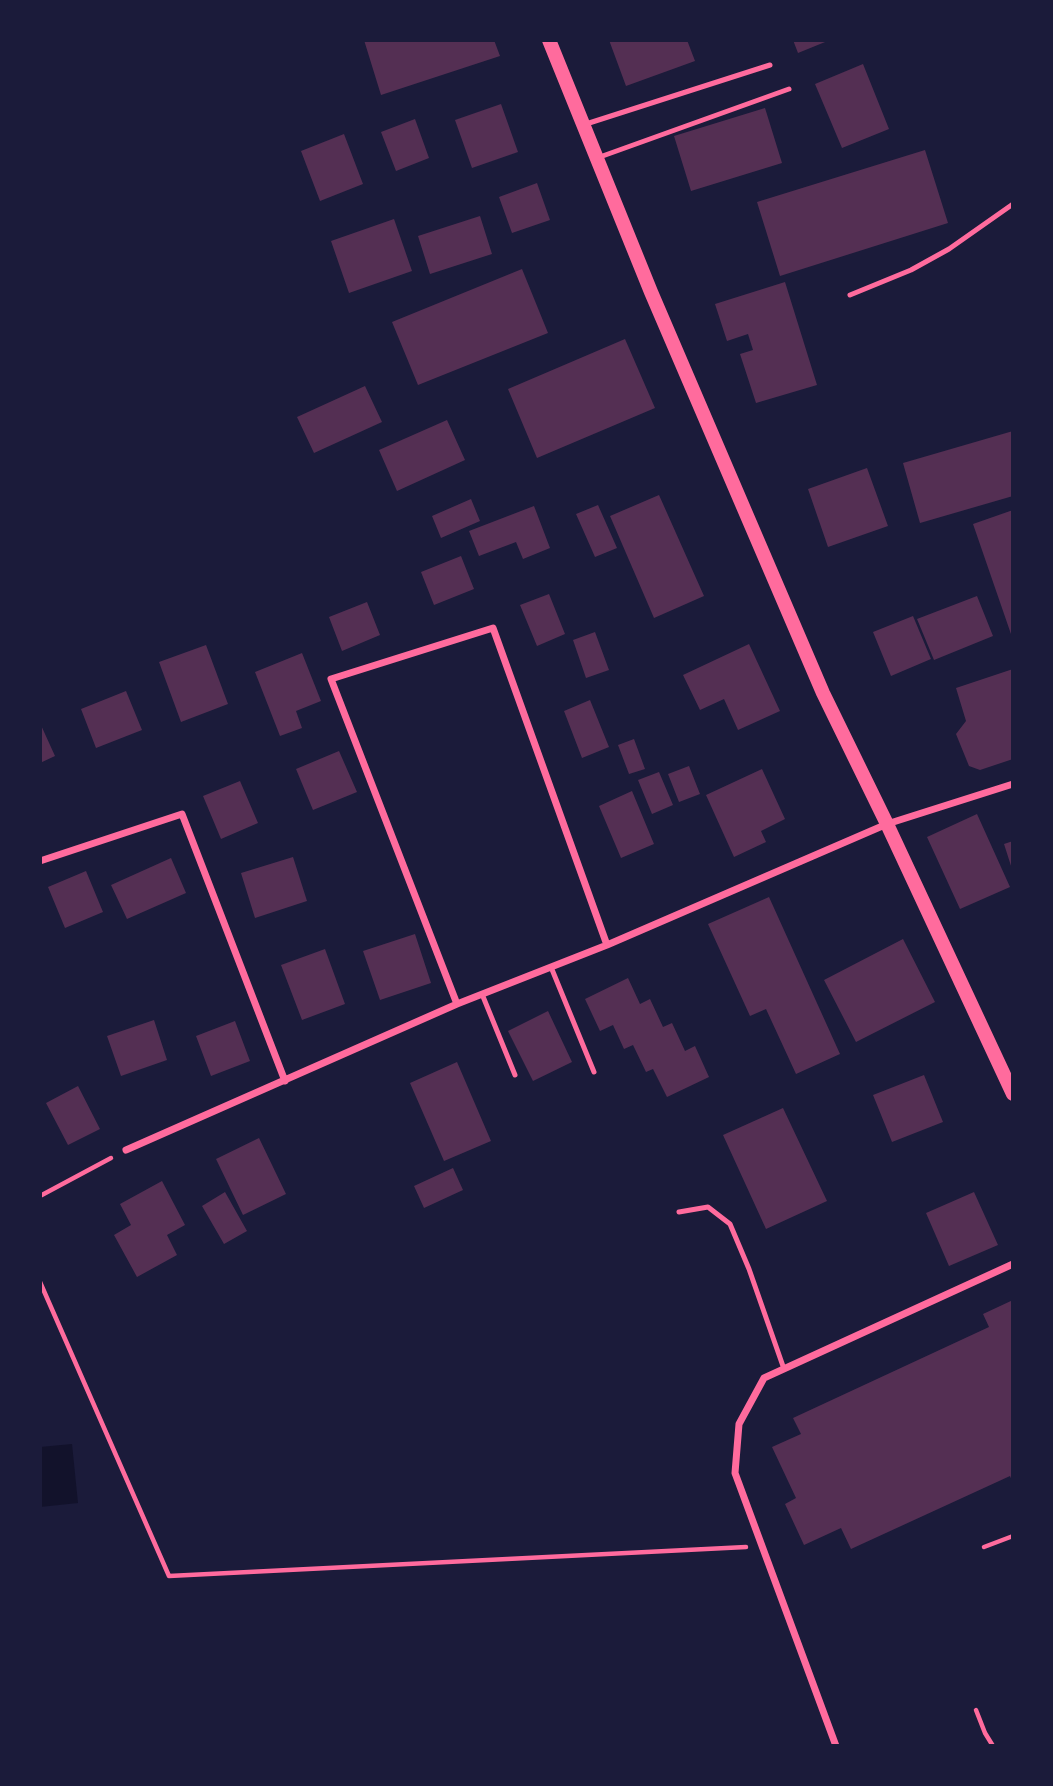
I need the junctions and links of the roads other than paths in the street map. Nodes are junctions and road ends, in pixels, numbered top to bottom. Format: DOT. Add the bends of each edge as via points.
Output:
graph roads {
  1 [pos="549,40"];
  2 [pos="771,65"];
  3 [pos="789,89"];
  4 [pos="583,125"];
  5 [pos="597,158"];
  6 [pos="1013,204"];
  7 [pos="850,295"];
  8 [pos="1013,783"];
  9 [pos="887,824"];
  10 [pos="40,861"];
  11 [pos="607,945"];
  12 [pos="551,967"];
  13 [pos="482,994"];
  14 [pos="457,1004"];
  15 [pos="594,1072"];
  16 [pos="515,1075"];
  17 [pos="285,1081"];
  18 [pos="1013,1094"];
  19 [pos="126,1150"];
  20 [pos="679,1212"];
  21 [pos="1013,1264"];
  22 [pos="785,1369"];
  23 [pos="836,1746"];
  1 -- 4 [label="main road"];
  2 -- 4 [label="lane"];
  3 -- 5 [label="lane"];
  4 -- 5 [label="main road"];
  5 -- 9 [label="main road" via="823,693"];
  6 -- 7 [label="lane" via="949,249"];
  8 -- 9 [label="street"];
  9 -- 11 [label="street"];
  9 -- 18 [label="main road"];
  10 -- 17 [label="street" via="183,814"];
  11 -- 12 [label="street"];
  11 -- 14 [label="street" via="494,628 331,679"];
  12 -- 13 [label="street"];
  12 -- 15 [label="lane"];
  13 -- 14 [label="street"];
  13 -- 16 [label="lane"];
  14 -- 17 [label="street"];
  17 -- 19 [label="street"];
  20 -- 22 [label="lane" via="708,1208 730,1224"];
  21 -- 22 [label="street"];
  22 -- 23 [label="street" via="764,1378 739,1424 735,1473"];
}
